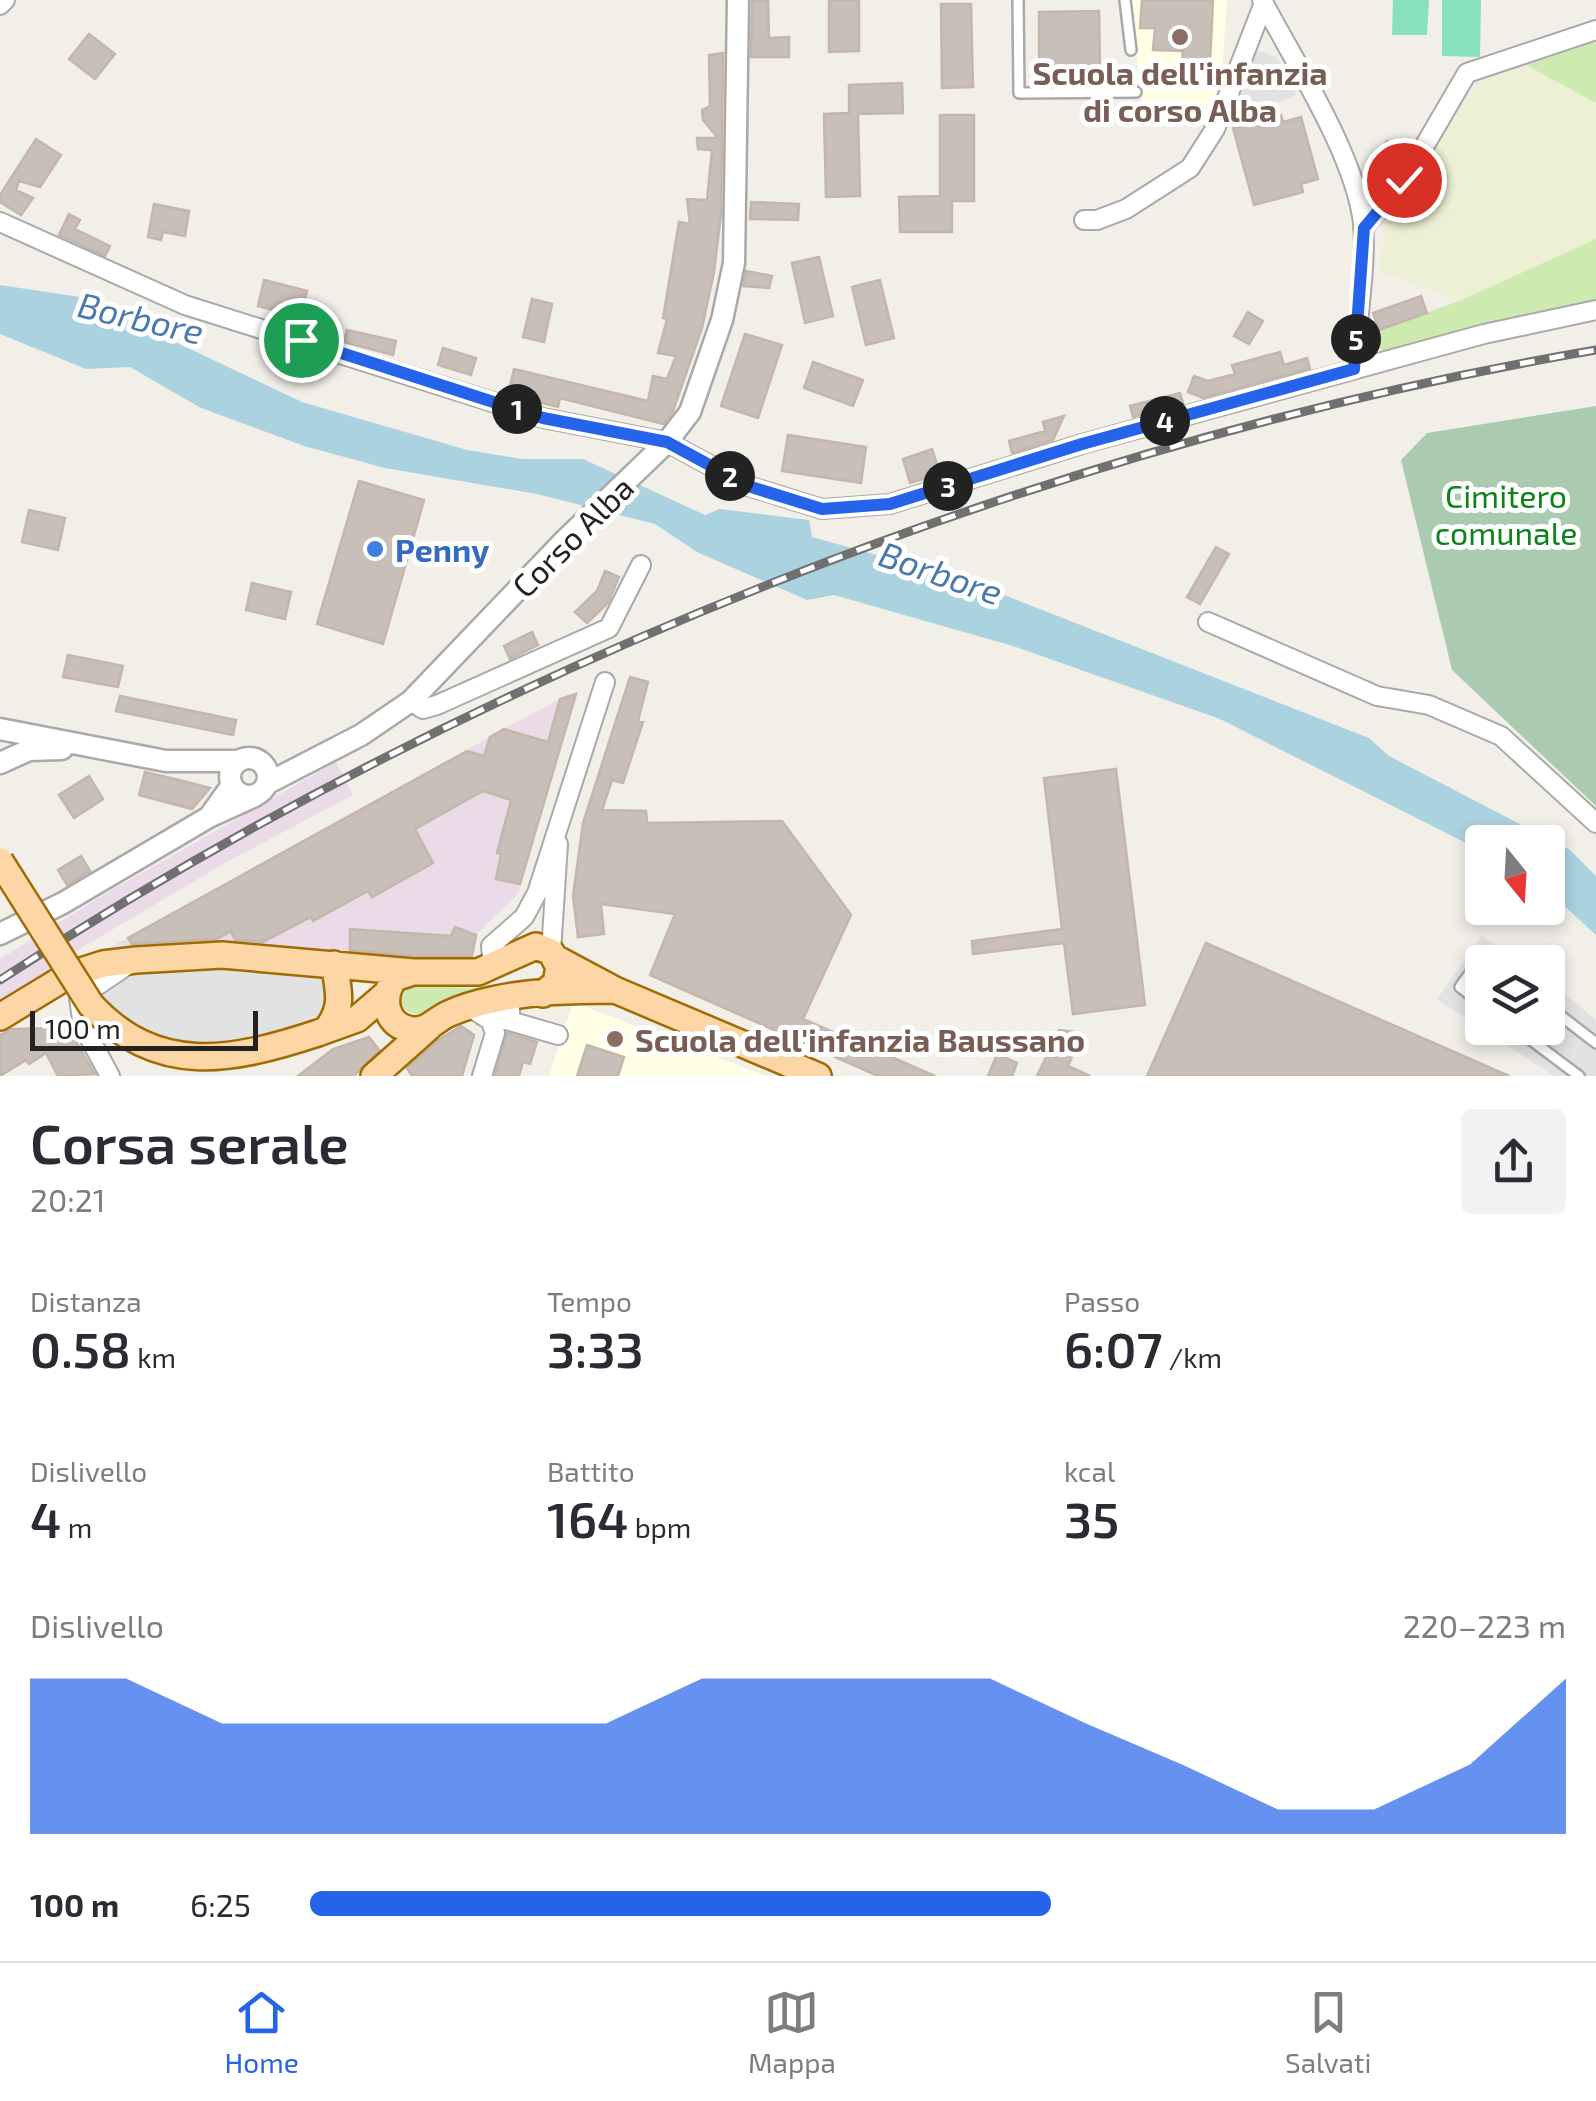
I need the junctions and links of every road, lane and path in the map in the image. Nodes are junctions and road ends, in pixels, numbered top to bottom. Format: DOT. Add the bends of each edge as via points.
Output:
graph roads {
  1 [pos="738,0"];
  2 [pos="1018,0"];
  3 [pos="1125,0"];
  4 [pos="1263,1"];
  5 [pos="1596,30"];
  6 [pos="1131,50"];
  7 [pos="1136,92"];
  8 [pos="1084,220"];
  9 [pos="0,222"];
  10 [pos="1364,228"];
  11 [pos="1596,310"];
  12 [pos="1354,369"];
  13 [pos="667,442"];
  14 [pos="641,565"];
  15 [pos="1208,622"];
  16 [pos="605,682"];
  17 [pos="411,701"];
  18 [pos="0,730"];
  19 [pos="90,748"];
  20 [pos="317,757"];
  21 [pos="176,762"];
  22 [pos="239,762"];
  23 [pos="260,762"];
  24 [pos="0,763"];
  25 [pos="231,783"];
  26 [pos="261,789"];
  27 [pos="209,817"];
  28 [pos="1596,823"];
  29 [pos="557,829"];
  30 [pos="0,861"];
  31 [pos="0,934"];
  32 [pos="512,942"];
  33 [pos="554,955"];
  34 [pos="136,960"];
  35 [pos="334,964"];
  36 [pos="413,972"];
  37 [pos="615,990"];
  38 [pos="386,994"];
  39 [pos="543,994"];
  40 [pos="510,1009"];
  41 [pos="476,1012"];
  42 [pos="0,1017"];
  43 [pos="358,1019"];
  44 [pos="1565,1019"];
  45 [pos="398,1024"];
  46 [pos="428,1027"];
  47 [pos="322,1031"];
  48 [pos="558,1036"];
  49 [pos="1596,1043"];
  50 [pos="1537,1045"];
  51 [pos="110,1076"];
  52 [pos="374,1076"];
  53 [pos="482,1076"];
  54 [pos="818,1076"];
  55 [pos="1579,1076"];
  1 -- 13 [label="street, Corso Alba" via="734,263 699,390"];
  2 -- 7 [label="lane" via="1018,93"];
  3 -- 6 [label="lane"];
  4 -- 8 [label="street" via="1215,130 1190,168 1126,208"];
  4 -- 10 [label="street" via="1344,158"];
  5 -- 10 [label="street" via="1468,72 1404,180"];
  9 -- 13 [label="street" via="185,305 543,418"];
  10 -- 12 [label="street"];
  11 -- 12 [label="street"];
  12 -- 13 [label="street" via="861,508 822,509 748,486"];
  13 -- 17 [label="street, Corso Alba"];
  14 -- 17 [label="street, Corso Alba" via="610,628 436,705 423,709"];
  15 -- 28 [label="street" via="1377,696 1429,706 1501,736"];
  16 -- 29 [label="street"];
  17 -- 20 [label="street, Corso Alba"];
  18 -- 19 [label="street"];
  19 -- 21 [label="street"];
  19 -- 24 [label="street" via="29,750"];
  20 -- 23 [label="street, Corso Alba"];
  20 -- 26 [label="street, Corso Alba"];
  21 -- 22 [label="street"];
  21 -- 25 [label="street"];
  22 -- 23 [label="street"];
  22 -- 25 [label="street"];
  23 -- 26 [label="street" via="268,772"];
  25 -- 26 [label="street" via="244,796"];
  25 -- 27 [label="street"];
  26 -- 27 [label="street, Corso Alba"];
  27 -- 31 [label="street, Corso Alba"];
  29 -- 32 [label="street"];
  29 -- 33 [label="street"];
  30 -- 47 [label="main road, bridge" via="91,1005 138,1048 205,1064"];
  32 -- 33 [label="main road"];
  32 -- 36 [label="main road" via="493,966 458,974"];
  33 -- 37 [label="main road"];
  33 -- 39 [label="main road" via="559,975"];
  34 -- 35 [label="main road" via="222,955"];
  34 -- 42 [label="main road" via="70,976"];
  34 -- 51 [label="street" via="79,998 83,1026"];
  35 -- 36 [label="main road"];
  35 -- 47 [label="main road" via="340,999 336,1017"];
  36 -- 38 [label="main road" via="395,978"];
  37 -- 39 [label="main road"];
  37 -- 54 [label="main road"];
  38 -- 43 [label="main road"];
  38 -- 45 [label="main road"];
  39 -- 40 [label="main road"];
  40 -- 41 [label="main road"];
  40 -- 48 [label="street"];
  41 -- 46 [label="main road" via="449,1014"];
  41 -- 53 [label="street" via="490,1020 495,1033"];
  43 -- 45 [label="main road"];
  43 -- 47 [label="main road"];
  44 -- 49 [label="lane"];
  45 -- 46 [label="main road"];
  46 -- 52 [label="main road"];
  50 -- 55 [label="lane"];
}
